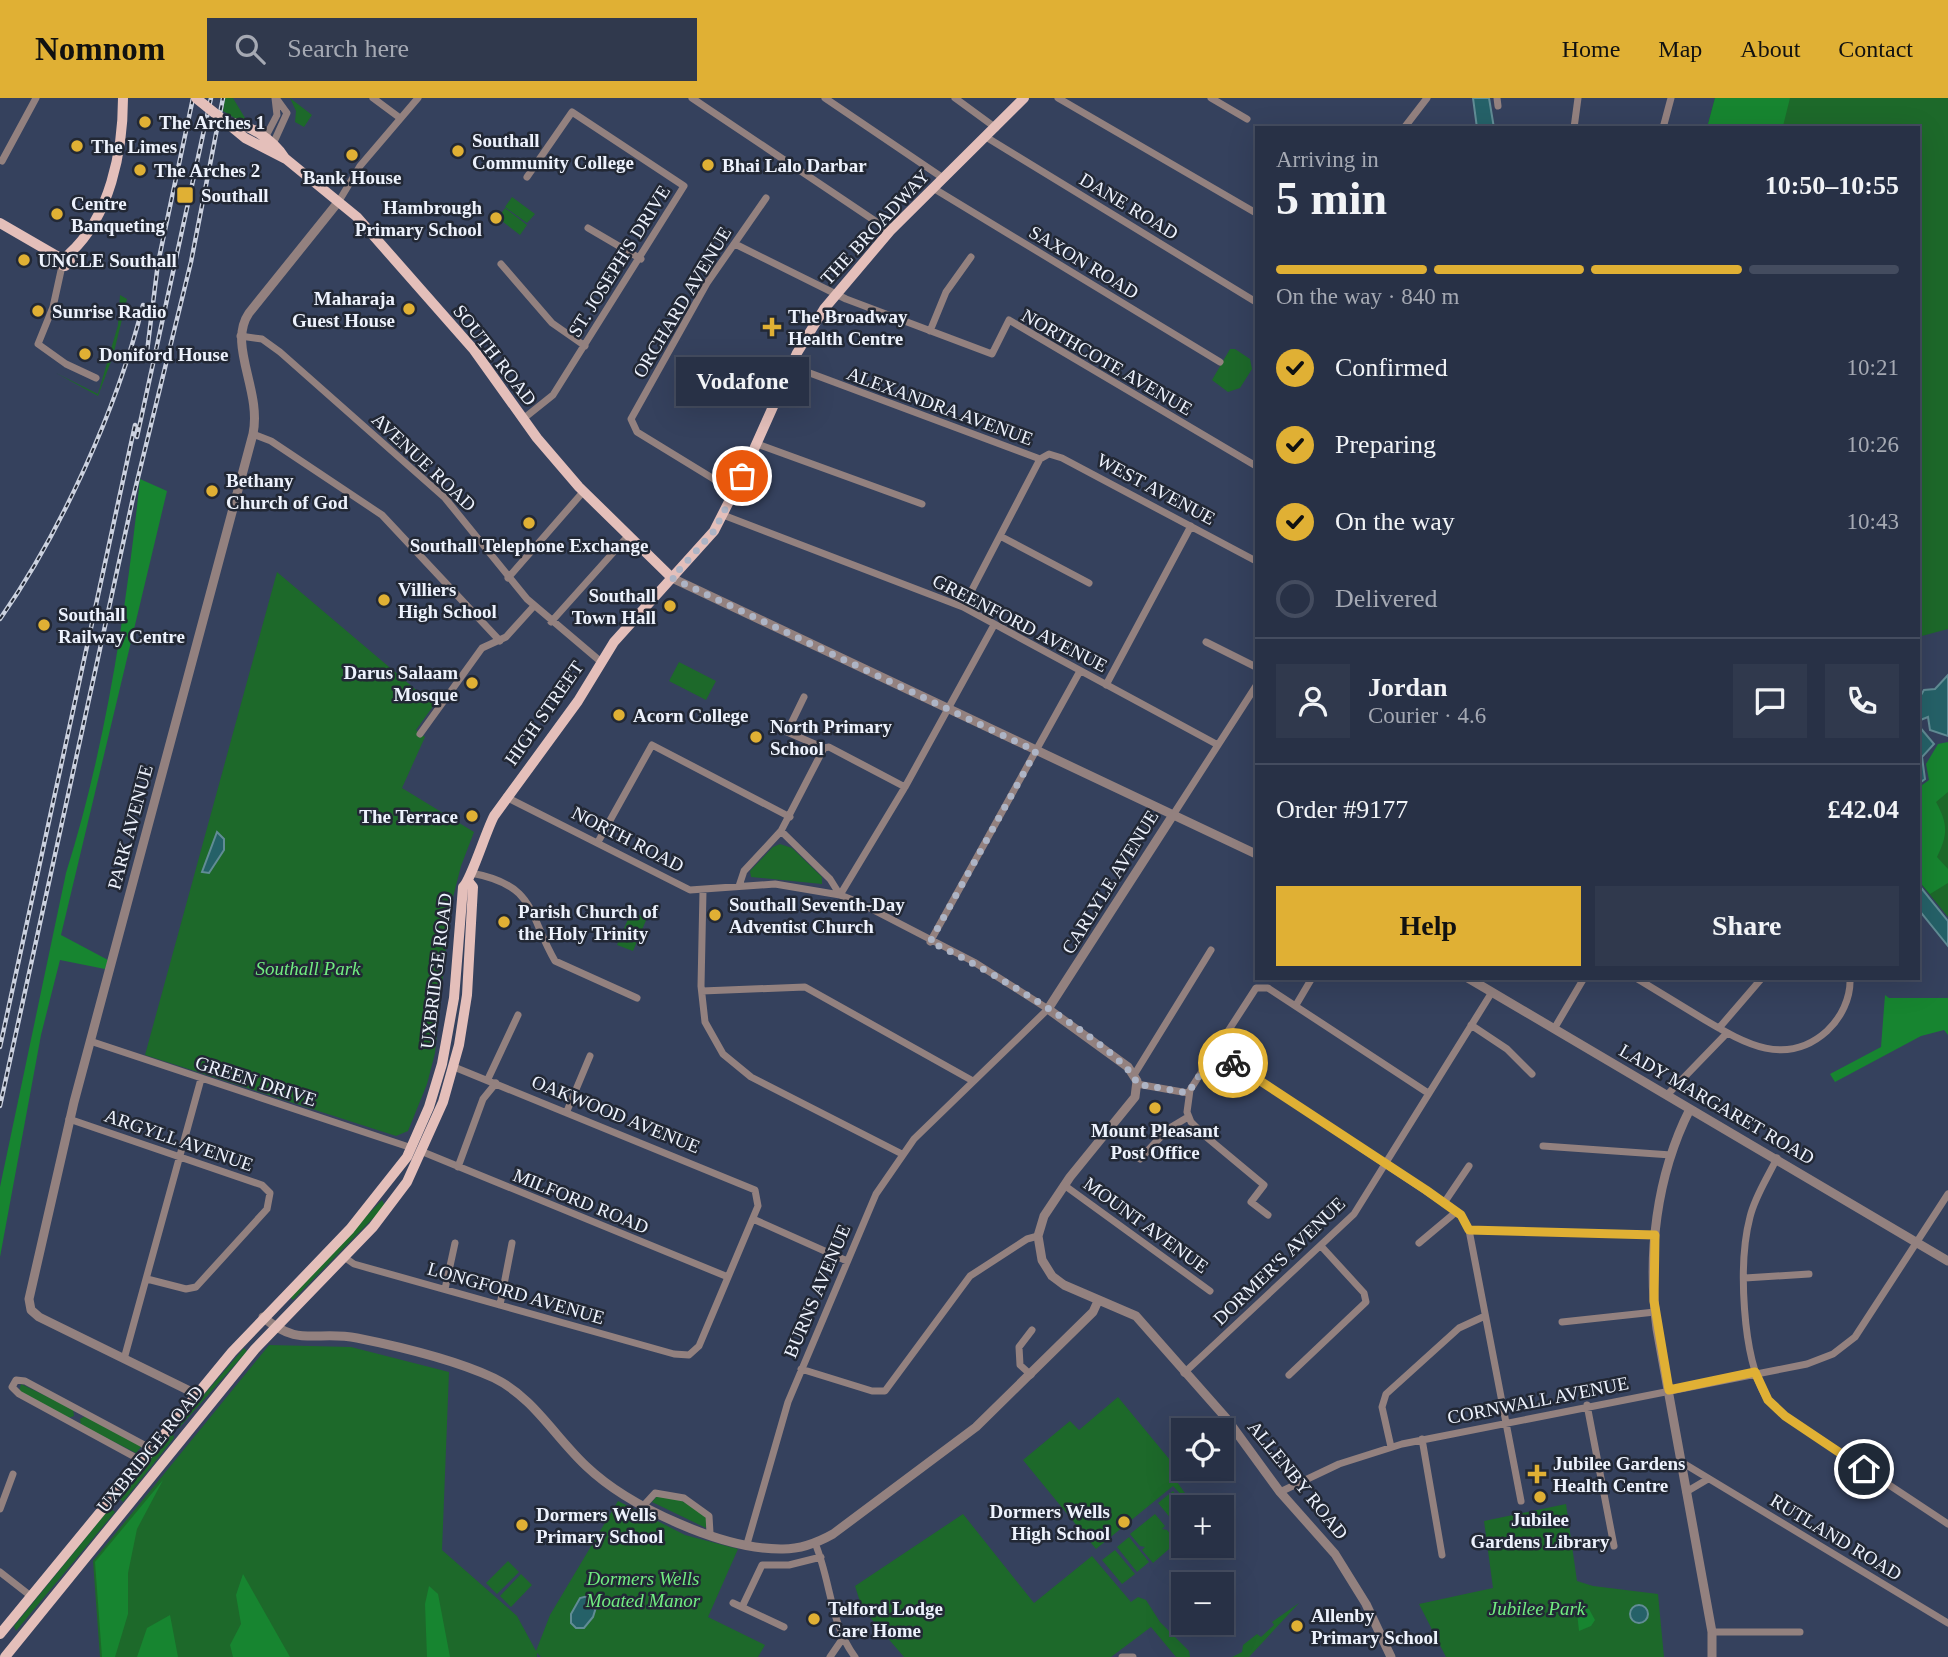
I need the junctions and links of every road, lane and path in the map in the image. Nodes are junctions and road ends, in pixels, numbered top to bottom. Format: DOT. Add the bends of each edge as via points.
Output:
graph roads {
  1 [pos="36,98"];
  2 [pos="123,98"];
  3 [pos="196,98"];
  4 [pos="275,98"];
  5 [pos="373,98"];
  6 [pos="418,98"];
  7 [pos="692,98"];
  8 [pos="825,98"];
  9 [pos="955,98"];
  10 [pos="1024,98"];
  11 [pos="1058,98"];
  12 [pos="1211,98"];
  13 [pos="1427,98"];
  14 [pos="1578,98"];
  15 [pos="1671,98"];
  16 [pos="400,118"];
  17 [pos="1247,119"];
  18 [pos="226,121"];
  19 [pos="1406,126"];
  20 [pos="1574,126"];
  21 [pos="1664,126"];
  22 [pos="996,128"];
  23 [pos="986,137"];
  24 [pos="271,145"];
  25 [pos="2,161"];
  26 [pos="527,177"];
  27 [pos="943,178"];
  28 [pos="933,188"];
  29 [pos="766,198"];
  30 [pos="339,201"];
  31 [pos="1255,213"];
  32 [pos="0,223"];
  33 [pos="588,228"];
  34 [pos="890,231"];
  35 [pos="735,244"];
  36 [pos="971,257"];
  37 [pos="62,259"];
  38 [pos="641,259"];
  39 [pos="501,264"];
  40 [pos="836,294"];
  41 [pos="1255,301"];
  42 [pos="930,331"];
  43 [pos="240,336"];
  44 [pos="584,346"];
  45 [pos="1220,362"];
  46 [pos="791,366"];
  47 [pos="96,378"];
  48 [pos="523,419"];
  49 [pos="253,434"];
  50 [pos="757,443"];
  51 [pos="1040,459"];
  52 [pos="1255,465"];
  53 [pos="583,492"];
  54 [pos="735,492"];
  55 [pos="922,504"];
  56 [pos="728,517"];
  57 [pos="1191,526"];
  58 [pos="628,536"];
  59 [pos="1000,536"];
  60 [pos="1255,560"];
  61 [pos="508,578"];
  62 [pos="672,578"];
  63 [pos="1089,583"];
  64 [pos="534,607"];
  65 [pos="963,607"];
  66 [pos="551,622"];
  67 [pos="995,625"];
  68 [pos="500,641"];
  69 [pos="1206,642"];
  70 [pos="600,661"];
  71 [pos="1255,666"];
  72 [pos="1080,671"];
  73 [pos="1106,685"];
  74 [pos="1255,688"];
  75 [pos="804,696"];
  76 [pos="949,710"];
  77 [pos="420,734"];
  78 [pos="1218,745"];
  79 [pos="824,748"];
  80 [pos="1036,751"];
  81 [pos="905,787"];
  82 [pos="506,797"];
  83 [pos="1173,815"];
  84 [pos="790,817"];
  85 [pos="782,831"];
  86 [pos="598,842"];
  87 [pos="1255,855"];
  88 [pos="470,877"];
  89 [pos="739,886"];
  90 [pos="703,891"];
  91 [pos="840,895"];
  92 [pos="930,942"];
  93 [pos="1211,950"];
  94 [pos="1311,980"];
  95 [pos="1471,980"];
  96 [pos="1583,980"];
  97 [pos="1639,980"];
  98 [pos="1760,980"];
  99 [pos="1850,980"];
  100 [pos="702,991"];
  101 [pos="1492,992"];
  102 [pos="637,998"];
  103 [pos="1296,1005"];
  104 [pos="1048,1009"];
  105 [pos="518,1015"];
  106 [pos="451,1017"];
  107 [pos="464,1019"];
  108 [pos="1471,1025"];
  109 [pos="1719,1028"];
  110 [pos="1554,1029"];
  111 [pos="1727,1033"];
  112 [pos="90,1041"];
  113 [pos="1215,1051"];
  114 [pos="590,1056"];
  115 [pos="454,1066"];
  116 [pos="1532,1074"];
  117 [pos="201,1079"];
  118 [pos="488,1079"];
  119 [pos="1136,1079"];
  120 [pos="973,1081"];
  121 [pos="496,1083"];
  122 [pos="1188,1093"];
  123 [pos="1428,1093"];
  124 [pos="1667,1095"];
  125 [pos="1690,1109"];
  126 [pos="567,1111"];
  127 [pos="1188,1117"];
  128 [pos="69,1119"];
  129 [pos="1543,1146"];
  130 [pos="418,1150"];
  131 [pos="902,1154"];
  132 [pos="1671,1156"];
  133 [pos="180,1157"];
  134 [pos="1140,1158"];
  135 [pos="1777,1158"];
  136 [pos="1386,1164"];
  137 [pos="1469,1166"];
  138 [pos="458,1167"];
  139 [pos="1064,1185"];
  140 [pos="381,1193"];
  141 [pos="1948,1194"];
  142 [pos="393,1202"];
  143 [pos="1444,1203"];
  144 [pos="1456,1212"];
  145 [pos="1268,1215"];
  146 [pos="753,1219"];
  147 [pos="1469,1230"];
  148 [pos="1655,1235"];
  149 [pos="1038,1236"];
  150 [pos="1916,1240"];
  151 [pos="455,1243"];
  152 [pos="512,1243"];
  153 [pos="1419,1243"];
  154 [pos="1321,1246"];
  155 [pos="344,1257"];
  156 [pos="847,1261"];
  157 [pos="1948,1261"];
  158 [pos="1809,1274"];
  159 [pos="728,1277"];
  160 [pos="1745,1278"];
  161 [pos="147,1279"];
  162 [pos="445,1289"];
  163 [pos="1210,1291"];
  164 [pos="1098,1301"];
  165 [pos="500,1305"];
  166 [pos="1655,1312"];
  167 [pos="1485,1316"];
  168 [pos="263,1317"];
  169 [pos="1562,1322"];
  170 [pos="275,1327"];
  171 [pos="1032,1330"];
  172 [pos="124,1359"];
  173 [pos="801,1369"];
  174 [pos="1755,1372"];
  175 [pos="1184,1373"];
  176 [pos="1031,1375"];
  177 [pos="1289,1375"];
  178 [pos="1669,1390"];
  179 [pos="198,1395"];
  180 [pos="1587,1405"];
  181 [pos="1507,1422"];
  182 [pos="171,1426"];
  183 [pos="182,1435"];
  184 [pos="1422,1439"];
  185 [pos="1391,1447"];
  186 [pos="152,1449"];
  187 [pos="142,1461"];
  188 [pos="1683,1463"];
  189 [pos="13,1474"];
  190 [pos="1707,1479"];
  191 [pos="1280,1492"];
  192 [pos="1686,1492"];
  193 [pos="1521,1501"];
  194 [pos="106,1505"];
  195 [pos="644,1505"];
  196 [pos="0,1509"];
  197 [pos="117,1516"];
  198 [pos="1948,1524"];
  199 [pos="710,1534"];
  200 [pos="815,1543"];
  201 [pos="747,1544"];
  202 [pos="1614,1546"];
  203 [pos="767,1548"];
  204 [pos="1442,1555"];
  205 [pos="821,1557"];
  206 [pos="762,1565"];
  207 [pos="0,1572"];
  208 [pos="32,1597"];
  209 [pos="733,1603"];
  210 [pos="742,1607"];
  211 [pos="1948,1623"];
  212 [pos="8,1625"];
  213 [pos="784,1628"];
  214 [pos="1712,1632"];
  215 [pos="1800,1632"];
  216 [pos="0,1634"];
  217 [pos="22,1636"];
  218 [pos="843,1638"];
  219 [pos="5,1657"];
  220 [pos="830,1657"];
  221 [pos="855,1657"];
  222 [pos="1122,1657"];
  223 [pos="1133,1657"];
  224 [pos="1391,1657"];
  225 [pos="1712,1657"];
  1 -- 25 [label="street"];
  2 -- 37 [label="main road" via="120,147 112,176 89,230"];
  3 -- 18 [label="main road, SOUTH ROAD, bridge"];
  4 -- 24 [label="street" via="278,110"];
  5 -- 16 [label="street"];
  6 -- 16 [label="street"];
  7 -- 34 [label="street"];
  8 -- 27 [label="street"];
  9 -- 22 [label="street"];
  10 -- 22 [label="main road, THE BROADWAY"];
  11 -- 31 [label="street"];
  12 -- 17 [label="street"];
  13 -- 19 [label="street"];
  14 -- 20 [label="street"];
  15 -- 21 [label="street"];
  16 -- 30 [label="street" via="360,166"];
  18 -- 24 [label="main road, SOUTH ROAD" via="238,123"];
  18 -- 24 [label="main road, SOUTH ROAD" via="245,138"];
  22 -- 23 [label="main road, THE BROADWAY"];
  23 -- 27 [label="main road, THE BROADWAY"];
  23 -- 41 [label="street, DANE ROAD"];
  24 -- 30 [label="main road, SOUTH ROAD"];
  26 -- 38 [label="street, ST. JOSEPH'S DRIVE" via="572,112 684,186"];
  27 -- 28 [label="main road, THE BROADWAY"];
  28 -- 34 [label="main road, THE BROADWAY"];
  28 -- 45 [label="street, SAXON ROAD"];
  29 -- 35 [label="street, ORCHARD AVENUE"];
  30 -- 43 [label="street" via="249,313"];
  30 -- 48 [label="main road, SOUTH ROAD" via="474,350"];
  32 -- 37 [label="main road"];
  33 -- 38 [label="street"];
  34 -- 40 [label="main road, THE BROADWAY"];
  35 -- 40 [label="street, NORTHCOTE AVENUE"];
  35 -- 54 [label="street, ORCHARD AVENUE" via="703,290 631,424"];
  36 -- 42 [label="street" via="946,292"];
  37 -- 47 [label="street" via="53,307 38,344"];
  38 -- 44 [label="street, ST. JOSEPH'S DRIVE"];
  39 -- 44 [label="street" via="552,323"];
  40 -- 42 [label="street, NORTHCOTE AVENUE"];
  40 -- 46 [label="main road, THE BROADWAY" via="809,330"];
  42 -- 52 [label="street, NORTHCOTE AVENUE" via="992,354 1009,320"];
  43 -- 49 [label="street, PARK AVENUE" via="256,408"];
  43 -- 61 [label="street, AVENUE ROAD" via="272,346 436,490"];
  44 -- 48 [label="street, ST. JOSEPH'S DRIVE" via="553,395"];
  46 -- 50 [label="main road, THE BROADWAY"];
  46 -- 51 [label="street, ALEXANDRA AVENUE"];
  48 -- 53 [label="main road, SOUTH ROAD"];
  49 -- 68 [label="street" via="271,441 382,516"];
  49 -- 112 [label="street, PARK AVENUE"];
  50 -- 54 [label="main road, THE BROADWAY"];
  50 -- 55 [label="street"];
  51 -- 57 [label="street, WEST AVENUE" via="1049,454 1062,458"];
  51 -- 59 [label="street"];
  53 -- 58 [label="main road, SOUTH ROAD"];
  53 -- 61 [label="street"];
  54 -- 56 [label="main road, THE BROADWAY"];
  56 -- 62 [label="main road, THE BROADWAY"];
  56 -- 65 [label="street, GREENFORD AVENUE"];
  57 -- 60 [label="street, WEST AVENUE"];
  57 -- 73 [label="street"];
  58 -- 62 [label="main road, SOUTH ROAD"];
  58 -- 66 [label="street"];
  59 -- 63 [label="street"];
  59 -- 65 [label="street"];
  61 -- 64 [label="street, AVENUE ROAD"];
  62 -- 70 [label="main road, HIGH STREET"];
  62 -- 76 [label="street"];
  64 -- 66 [label="street, AVENUE ROAD"];
  64 -- 68 [label="street"];
  65 -- 67 [label="street, GREENFORD AVENUE"];
  66 -- 70 [label="street, AVENUE ROAD"];
  67 -- 72 [label="street, GREENFORD AVENUE"];
  67 -- 76 [label="street"];
  68 -- 77 [label="street" via="482,648"];
  69 -- 71 [label="street"];
  70 -- 82 [label="main road, HIGH STREET" via="578,701"];
  72 -- 73 [label="street, GREENFORD AVENUE"];
  72 -- 80 [label="street"];
  73 -- 78 [label="street, GREENFORD AVENUE"];
  74 -- 78 [label="street, CARLYLE AVENUE"];
  75 -- 79 [label="street" via="787,732"];
  76 -- 80 [label="street"];
  76 -- 81 [label="street"];
  78 -- 83 [label="street, CARLYLE AVENUE"];
  79 -- 81 [label="street"];
  79 -- 84 [label="street"];
  80 -- 83 [label="street"];
  80 -- 92 [label="street"];
  81 -- 91 [label="street"];
  82 -- 86 [label="street, NORTH ROAD"];
  82 -- 88 [label="main road, HIGH STREET" via="483,837"];
  83 -- 87 [label="street"];
  83 -- 104 [label="street, CARLYLE AVENUE"];
  84 -- 85 [label="street"];
  84 -- 86 [label="street" via="652,745"];
  85 -- 89 [label="street" via="744,871"];
  85 -- 91 [label="street, NORTH ROAD"];
  86 -- 90 [label="street, NORTH ROAD" via="677,886"];
  88 -- 102 [label="street" via="491,878 527,899 555,961"];
  88 -- 106 [label="main road, UXBRIDGE ROAD" via="463,887"];
  88 -- 107 [label="main road, UXBRIDGE ROAD"];
  89 -- 90 [label="street, NORTH ROAD"];
  89 -- 91 [label="street, NORTH ROAD" via="775,884"];
  90 -- 100 [label="street"];
  91 -- 92 [label="street, NORTH ROAD"];
  92 -- 104 [label="street, NORTH ROAD" via="974,962"];
  93 -- 119 [label="street"];
  94 -- 103 [label="street"];
  95 -- 101 [label="street, LADY MARGARET ROAD"];
  96 -- 110 [label="street"];
  97 -- 109 [label="street"];
  98 -- 109 [label="street"];
  99 -- 111 [label="street" via="1849,996 1834,1024 1805,1045 1766,1050"];
  100 -- 120 [label="street" via="805,987"];
  100 -- 131 [label="street" via="705,1022 723,1054 751,1077"];
  101 -- 108 [label="street, DORMER'S AVENUE"];
  101 -- 110 [label="street, LADY MARGARET ROAD"];
  103 -- 113 [label="street" via="1260,986"];
  103 -- 123 [label="street"];
  104 -- 119 [label="street, NORTH ROAD"];
  104 -- 120 [label="street, CARLYLE AVENUE"];
  105 -- 118 [label="street"];
  106 -- 107 [label="main road"];
  106 -- 130 [label="main road, UXBRIDGE ROAD"];
  107 -- 115 [label="main road, UXBRIDGE ROAD"];
  108 -- 116 [label="street" via="1507,1049"];
  108 -- 123 [label="street, DORMER'S AVENUE"];
  109 -- 111 [label="street"];
  110 -- 124 [label="street, LADY MARGARET ROAD"];
  111 -- 124 [label="street"];
  112 -- 117 [label="street, GREEN DRIVE"];
  112 -- 128 [label="street, PARK AVENUE"];
  113 -- 122 [label="street"];
  113 -- 136 [label="street"];
  114 -- 126 [label="street"];
  115 -- 118 [label="street, OAKWOOD AVENUE"];
  115 -- 130 [label="main road, UXBRIDGE ROAD"];
  117 -- 130 [label="street, GREEN DRIVE"];
  117 -- 133 [label="street"];
  118 -- 121 [label="street, OAKWOOD AVENUE"];
  119 -- 122 [label="street, NORTH ROAD"];
  119 -- 139 [label="street" via="1131,1105"];
  120 -- 131 [label="street, BURNS AVENUE"];
  121 -- 126 [label="street, OAKWOOD AVENUE"];
  121 -- 138 [label="street" via="483,1099"];
  122 -- 127 [label="street"];
  123 -- 136 [label="street, DORMER'S AVENUE"];
  124 -- 125 [label="street, LADY MARGARET ROAD"];
  125 -- 132 [label="street"];
  125 -- 135 [label="street, LADY MARGARET ROAD"];
  126 -- 146 [label="street, OAKWOOD AVENUE" via="749,1185 759,1198"];
  127 -- 134 [label="street" via="1168,1129"];
  127 -- 145 [label="street" via="1264,1185 1251,1202"];
  128 -- 133 [label="street, ARGYLL AVENUE"];
  128 -- 172 [label="street, PARK AVENUE" via="29,1306 40,1317"];
  129 -- 132 [label="street"];
  130 -- 138 [label="street, MILFORD ROAD"];
  130 -- 140 [label="main road, UXBRIDGE ROAD"];
  130 -- 142 [label="main road, UXBRIDGE ROAD"];
  131 -- 156 [label="street, BURNS AVENUE" via="873,1201"];
  132 -- 148 [label="street"];
  133 -- 161 [label="street"];
  133 -- 161 [label="street, ARGYLL AVENUE" via="262,1185 270,1193 270,1201 196,1287 186,1289"];
  135 -- 150 [label="street, LADY MARGARET ROAD"];
  135 -- 160 [label="street" via="1750,1217"];
  136 -- 143 [label="street"];
  136 -- 154 [label="street, DORMER'S AVENUE" via="1354,1214"];
  137 -- 143 [label="street"];
  138 -- 159 [label="street, MILFORD ROAD"];
  139 -- 149 [label="street" via="1041,1221"];
  139 -- 163 [label="street, MOUNT AVENUE"];
  140 -- 142 [label="main road"];
  140 -- 168 [label="main road, UXBRIDGE ROAD"];
  141 -- 150 [label="street, CORNWALL AVENUE"];
  142 -- 155 [label="main road, UXBRIDGE ROAD"];
  143 -- 144 [label="street"];
  144 -- 147 [label="street"];
  144 -- 153 [label="street"];
  146 -- 156 [label="street"];
  146 -- 159 [label="street"];
  147 -- 148 [label="street"];
  147 -- 167 [label="street"];
  148 -- 166 [label="street"];
  149 -- 164 [label="street, ALLENBY ROAD" via="1042,1260 1052,1276"];
  149 -- 173 [label="street" via="970,1276 885,1391"];
  150 -- 157 [label="street, LADY MARGARET ROAD"];
  150 -- 174 [label="street, CORNWALL AVENUE" via="1866,1323 1845,1346 1807,1364"];
  151 -- 162 [label="street"];
  152 -- 165 [label="street"];
  154 -- 175 [label="street, DORMER'S AVENUE"];
  154 -- 177 [label="street" via="1364,1293 1366,1302"];
  155 -- 162 [label="street, LONGFORD AVENUE" via="354,1264"];
  155 -- 170 [label="main road, UXBRIDGE ROAD"];
  156 -- 173 [label="street, BURNS AVENUE"];
  158 -- 160 [label="street"];
  159 -- 165 [label="street, LONGFORD AVENUE" via="692,1354 681,1355"];
  160 -- 174 [label="street"];
  161 -- 172 [label="street"];
  162 -- 165 [label="street, LONGFORD AVENUE"];
  164 -- 175 [label="street, ALLENBY ROAD" via="1136,1316"];
  164 -- 176 [label="street" via="1093,1312"];
  166 -- 169 [label="street"];
  166 -- 178 [label="street"];
  167 -- 181 [label="street"];
  167 -- 185 [label="street" via="1459,1328 1386,1394 1382,1408"];
  168 -- 170 [label="street"];
  168 -- 179 [label="main road, UXBRIDGE ROAD"];
  170 -- 183 [label="main road, UXBRIDGE ROAD"];
  170 -- 195 [label="street" via="296,1337 366,1340 496,1379 525,1399 593,1473"];
  171 -- 176 [label="street" via="1019,1347 1020,1365"];
  172 -- 179 [label="street, PARK AVENUE"];
  173 -- 201 [label="street, BURNS AVENUE" via="776,1432"];
  174 -- 178 [label="street, CORNWALL AVENUE"];
  174 -- 198 [label="street" via="1768,1400 1785,1416"];
  175 -- 191 [label="street, ALLENBY ROAD" via="1234,1427"];
  176 -- 200 [label="street" via="952,1447"];
  178 -- 180 [label="street, CORNWALL AVENUE"];
  178 -- 188 [label="street"];
  179 -- 182 [label="main road, UXBRIDGE ROAD"];
  180 -- 181 [label="street, CORNWALL AVENUE"];
  180 -- 202 [label="street"];
  181 -- 184 [label="street, CORNWALL AVENUE"];
  181 -- 193 [label="street"];
  182 -- 183 [label="main road"];
  182 -- 186 [label="main road, UXBRIDGE ROAD"];
  183 -- 197 [label="main road, UXBRIDGE ROAD"];
  184 -- 185 [label="street, CORNWALL AVENUE"];
  184 -- 204 [label="street"];
  185 -- 191 [label="street, CORNWALL AVENUE" via="1339,1464"];
  186 -- 187 [label="main road, UXBRIDGE ROAD"];
  186 -- 187 [label="street" via="25,1381 13,1383 19,1394"];
  187 -- 194 [label="main road, UXBRIDGE ROAD"];
  188 -- 190 [label="street, RUTLAND ROAD"];
  188 -- 192 [label="street"];
  189 -- 196 [label="street"];
  190 -- 192 [label="street"];
  190 -- 211 [label="street, RUTLAND ROAD"];
  191 -- 224 [label="street, ALLENBY ROAD" via="1335,1554"];
  192 -- 214 [label="street"];
  194 -- 197 [label="main road" via="118,1504"];
  194 -- 208 [label="main road, UXBRIDGE ROAD"];
  195 -- 199 [label="street"];
  195 -- 199 [label="street" via="655,1493 684,1498 709,1516"];
  197 -- 217 [label="main road, UXBRIDGE ROAD"];
  199 -- 201 [label="street"];
  200 -- 203 [label="street"];
  200 -- 205 [label="street"];
  201 -- 203 [label="street"];
  203 -- 206 [label="street"];
  205 -- 206 [label="street" via="789,1565"];
  205 -- 218 [label="street"];
  206 -- 210 [label="street"];
  207 -- 208 [label="street"];
  208 -- 212 [label="main road, UXBRIDGE ROAD"];
  209 -- 210 [label="street"];
  210 -- 213 [label="street"];
  212 -- 216 [label="main road, UXBRIDGE ROAD"];
  212 -- 217 [label="main road" via="11,1636"];
  214 -- 215 [label="street"];
  214 -- 225 [label="street"];
  217 -- 219 [label="main road, UXBRIDGE ROAD"];
  218 -- 220 [label="street"];
  218 -- 221 [label="street"];
  222 -- 223 [label="street"];
}
